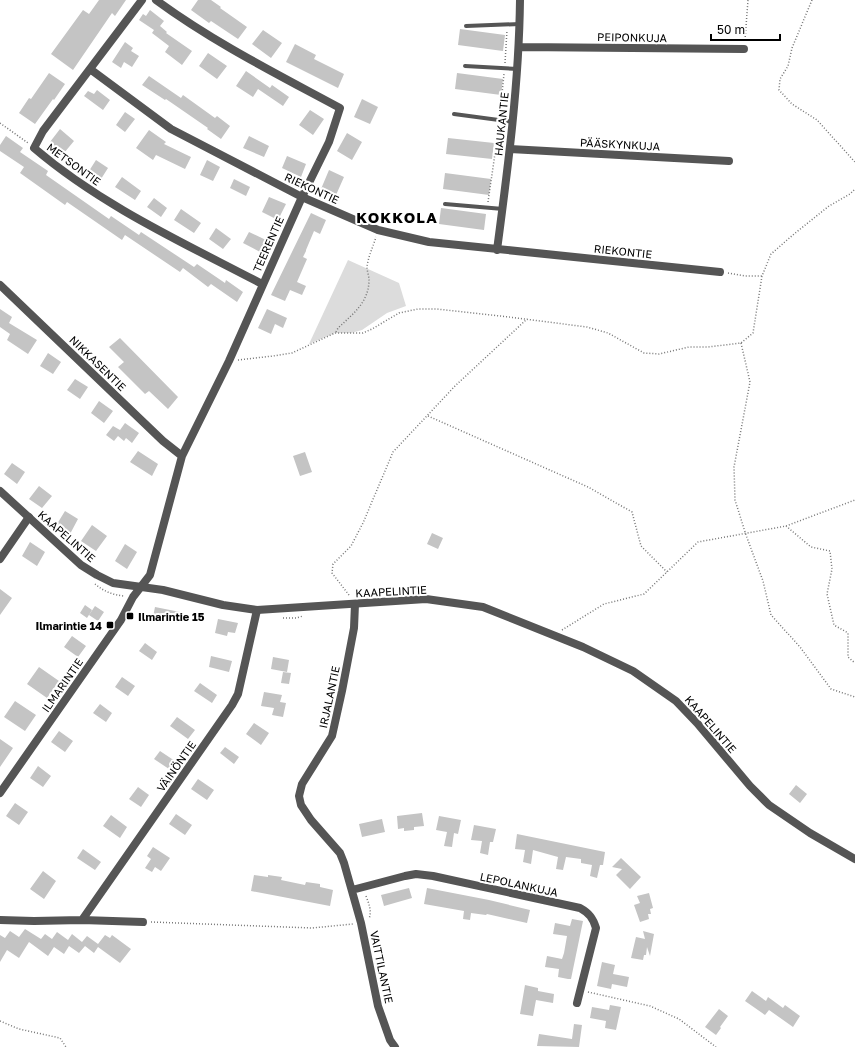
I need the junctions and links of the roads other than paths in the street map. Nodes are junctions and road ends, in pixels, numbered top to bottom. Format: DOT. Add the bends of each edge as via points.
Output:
graph roads {
  1 [pos="142,0"];
  2 [pos="156,0"];
  3 [pos="520,0"];
  4 [pos="520,24"];
  5 [pos="466,26"];
  6 [pos="520,47"];
  7 [pos="744,49"];
  8 [pos="465,66"];
  9 [pos="90,69"];
  10 [pos="518,69"];
  11 [pos="454,114"];
  12 [pos="513,122"];
  13 [pos="510,149"];
  14 [pos="729,161"];
  15 [pos="302,197"];
  16 [pos="446,204"];
  17 [pos="503,209"];
  18 [pos="497,250"];
  19 [pos="720,272"];
  20 [pos="262,284"];
  21 [pos="0,285"];
  22 [pos="182,456"];
  23 [pos="0,491"];
  24 [pos="29,517"];
  25 [pos="0,559"];
  26 [pos="140,588"];
  27 [pos="355,604"];
  28 [pos="257,610"];
  29 [pos="0,793"];
  30 [pos="855,859"];
  31 [pos="352,890"];
  32 [pos="0,920"];
  33 [pos="82,920"];
  34 [pos="143,922"];
  35 [pos="577,1003"];
  36 [pos="395,1047"];
  1 -- 9 [label="street, METSONTIE"];
  2 -- 15 [label="street, TEERENTIE" via="213,39 340,108 329,142"];
  3 -- 4 [label="street, HAUKANTIE"];
  4 -- 5 [label="lane"];
  4 -- 6 [label="street, HAUKANTIE"];
  6 -- 7 [label="street, PEIPONKUJA"];
  6 -- 10 [label="street, HAUKANTIE"];
  8 -- 10 [label="lane"];
  9 -- 15 [label="street, RIEKONTIE" via="171,129"];
  9 -- 20 [label="street, METSONTIE" via="43,131 34,148 108,201"];
  10 -- 12 [label="street, HAUKANTIE"];
  11 -- 12 [label="lane"];
  12 -- 13 [label="street, HAUKANTIE"];
  13 -- 14 [label="street, PÄÄSKYNKUJA"];
  13 -- 17 [label="street, HAUKANTIE"];
  15 -- 18 [label="street, RIEKONTIE" via="378,230 429,242"];
  15 -- 20 [label="street, TEERENTIE"];
  16 -- 17 [label="lane"];
  17 -- 18 [label="street, HAUKANTIE"];
  18 -- 19 [label="street, RIEKONTIE"];
  20 -- 22 [label="street, TEERENTIE"];
  21 -- 22 [label="street, NIKKASENTIE" via="163,441"];
  22 -- 26 [label="street, TEERENTIE" via="150,575"];
  23 -- 24 [label="street, KAAPELINTIE"];
  24 -- 25 [label="street"];
  24 -- 26 [label="street, KAAPELINTIE" via="96,576 113,583"];
  26 -- 28 [label="street, KAAPELINTIE" via="163,590 223,605"];
  26 -- 29 [label="street, ILMARINTIE" via="121,620"];
  27 -- 28 [label="street, KAAPELINTIE"];
  27 -- 30 [label="street, KAAPELINTIE" via="426,599 483,607 583,647 633,671 676,701 769,805"];
  27 -- 31 [label="street, IRJALANTIE" via="354,628 332,736 302,784 299,796 310,820 340,853"];
  28 -- 33 [label="street, VÄINÖNTIE" via="238,694"];
  31 -- 35 [label="street, LEPOLANKUJA" via="416,874 580,908 589,913 596,928"];
  31 -- 36 [label="street, VAITTILANTIE" via="362,923 378,1006"];
  32 -- 33 [label="street"];
  33 -- 34 [label="street"];
}
